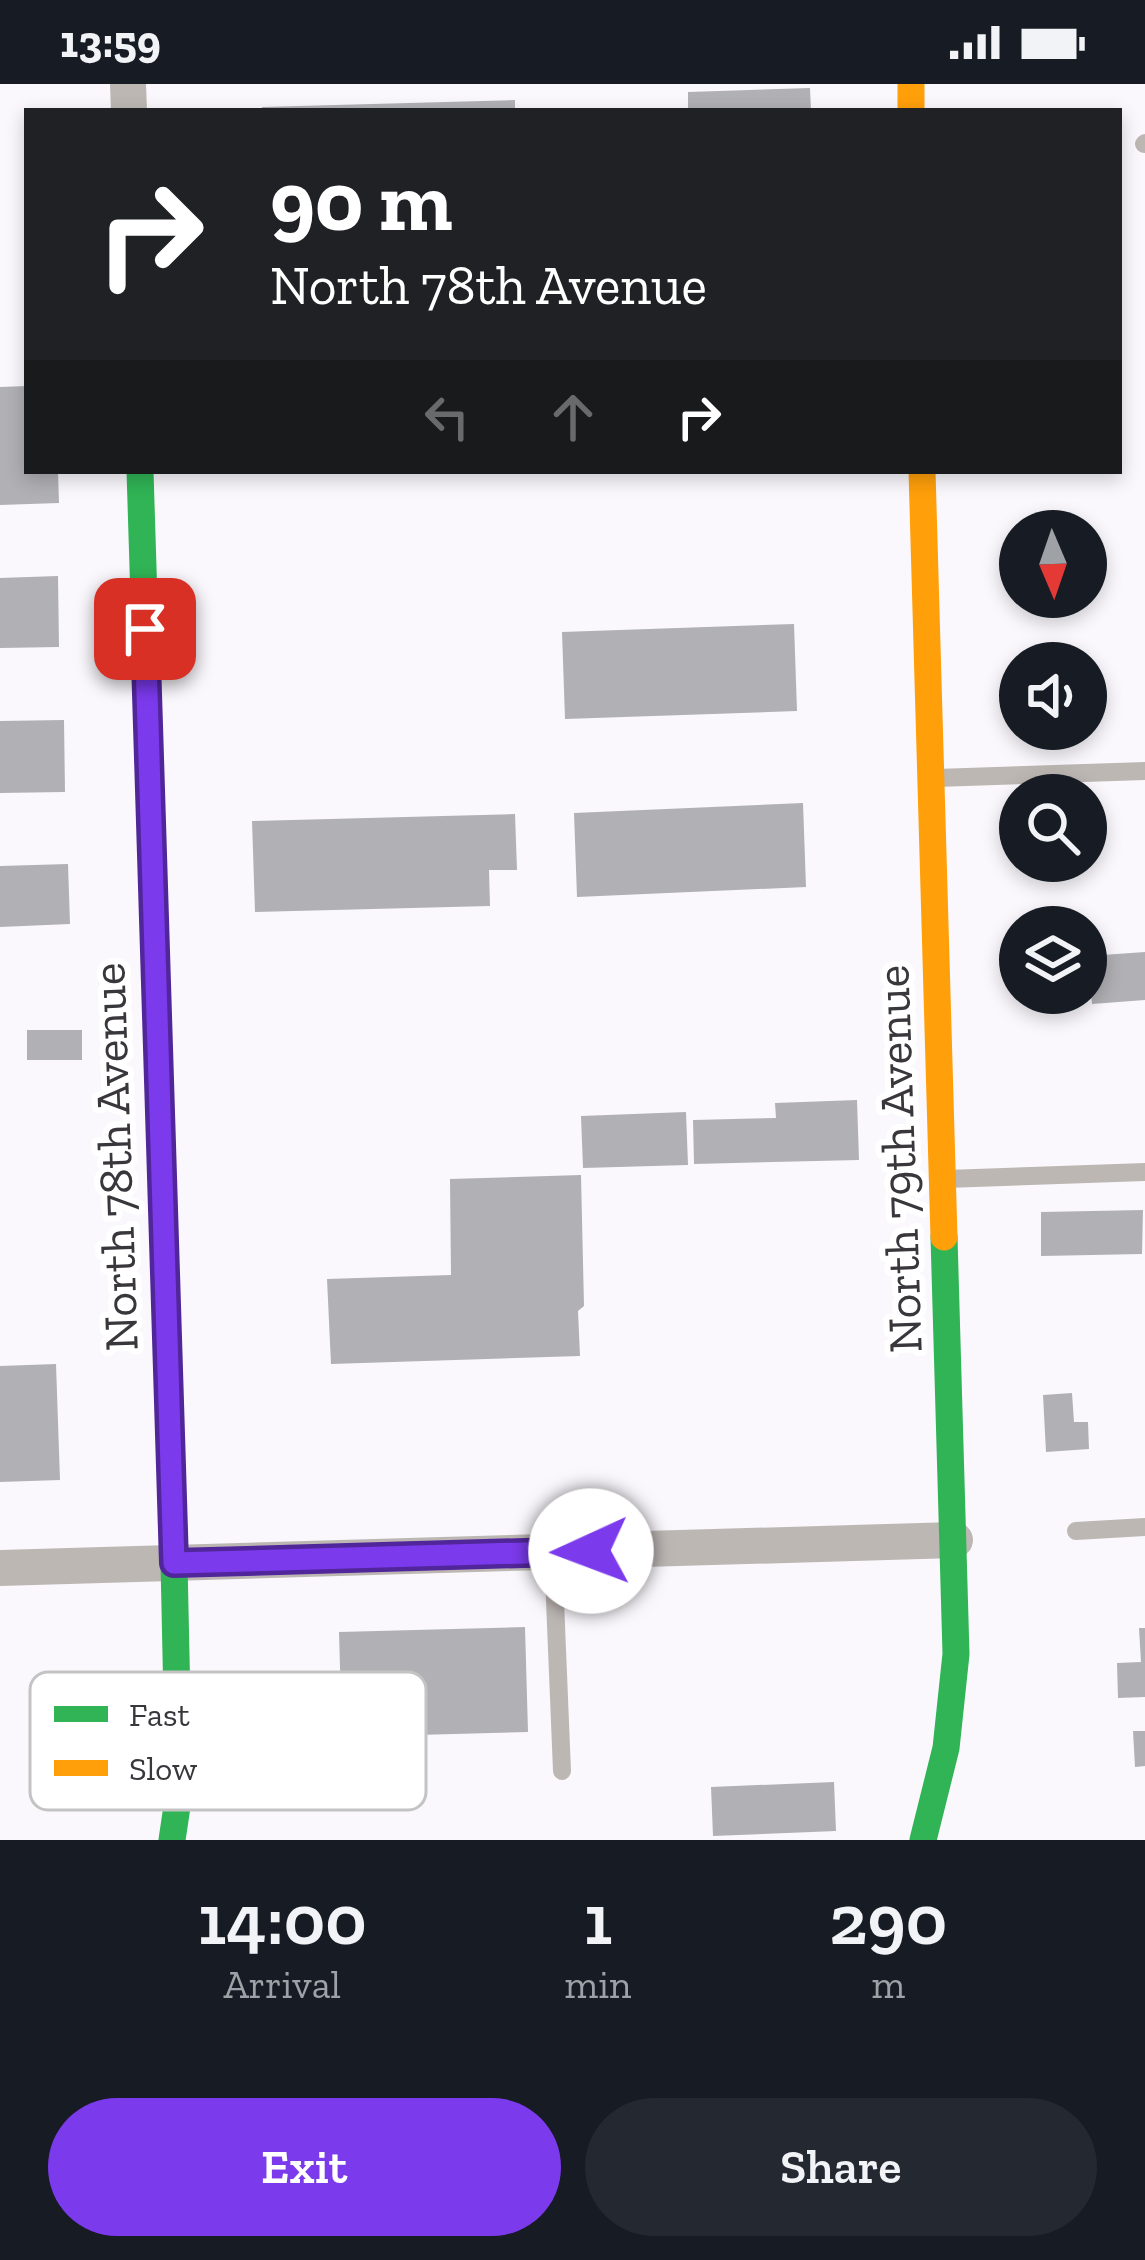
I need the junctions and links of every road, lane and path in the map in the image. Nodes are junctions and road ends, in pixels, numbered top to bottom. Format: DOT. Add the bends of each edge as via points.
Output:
graph roads {
  1 [pos="140,474"];
  2 [pos="922,474"];
  3 [pos="1145,771"];
  4 [pos="931,778"];
  5 [pos="1145,1172"];
  6 [pos="944,1179"];
  7 [pos="1145,1527"];
  8 [pos="1076,1531"];
  9 [pos="955,1540"];
  10 [pos="553,1552"];
  11 [pos="174,1563"];
  12 [pos="0,1568"];
  13 [pos="176,1672"];
  14 [pos="562,1771"];
  15 [pos="176,1810"];
  16 [pos="172,1840"];
  17 [pos="923,1840"];
  1 -- 11 [label="street, North 78th Avenue"];
  2 -- 4 [label="street, North 79th Avenue"];
  3 -- 4 [label="lane"];
  4 -- 6 [label="street, North 79th Avenue"];
  5 -- 6 [label="lane"];
  6 -- 9 [label="street, North 79th Avenue"];
  7 -- 8 [label="lane"];
  9 -- 10 [label="street"];
  9 -- 17 [label="street, North 79th Avenue" via="952,1708"];
  10 -- 11 [label="street"];
  10 -- 14 [label="lane"];
  11 -- 12 [label="street"];
  11 -- 13 [label="street, North 78th Avenue"];
  15 -- 16 [label="street, North 78th Avenue"];
}
